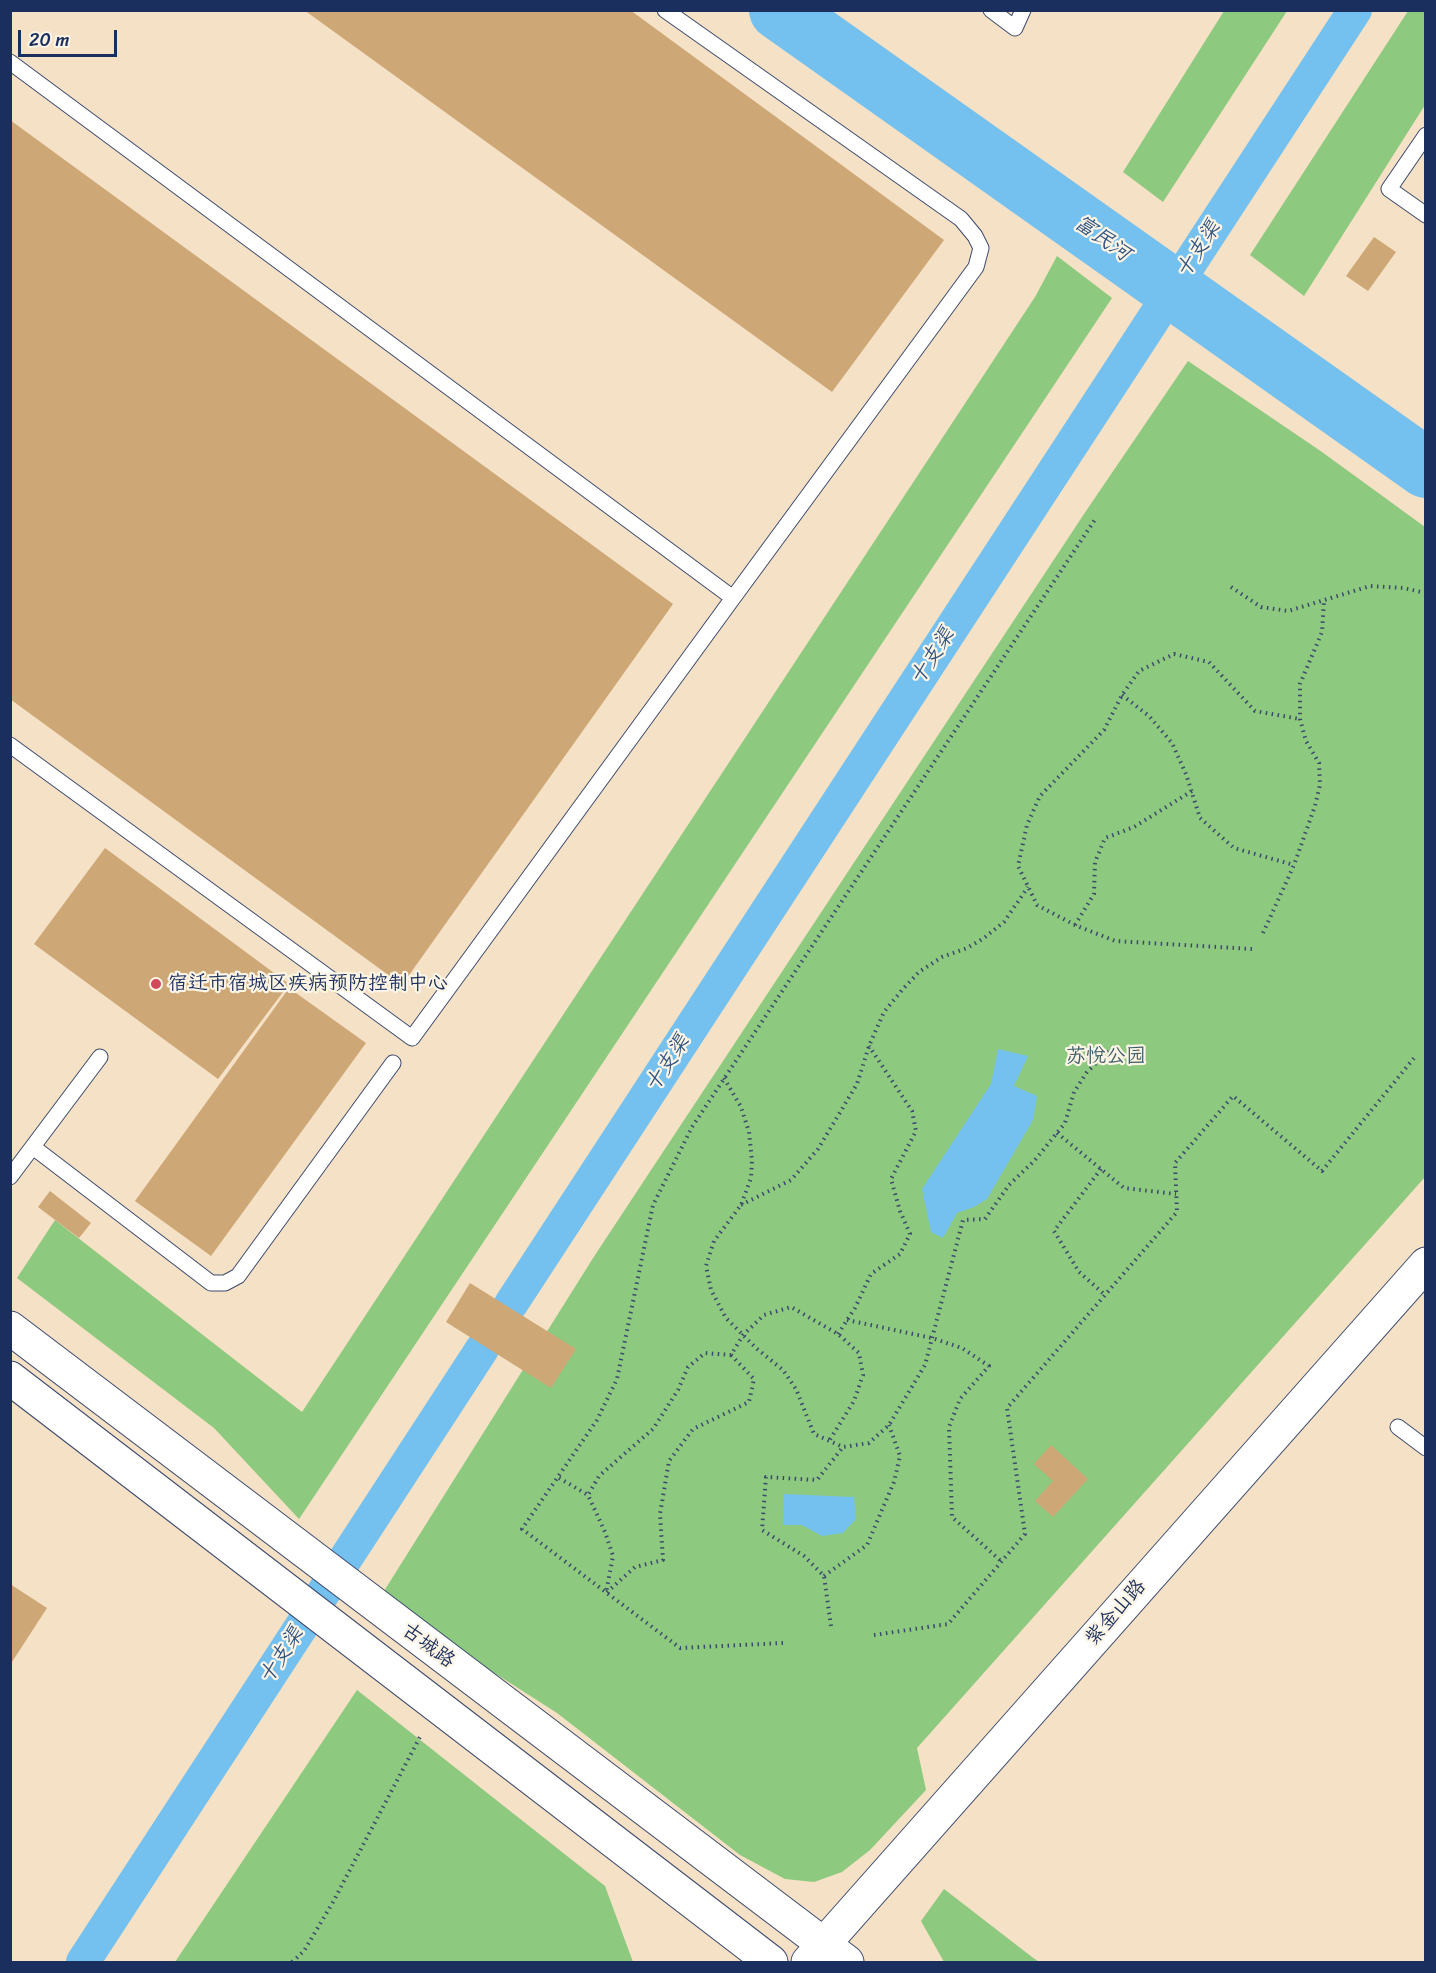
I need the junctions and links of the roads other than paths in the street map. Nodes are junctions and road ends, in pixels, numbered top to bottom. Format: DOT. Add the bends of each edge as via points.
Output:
graph roads {
  1 [pos="665,10"];
  2 [pos="991,10"];
  3 [pos="1023,10"];
  4 [pos="10,62"];
  5 [pos="1425,135"];
  6 [pos="1425,214"];
  7 [pos="732,598"];
  8 [pos="10,745"];
  9 [pos="100,1057"];
  10 [pos="393,1063"];
  11 [pos="33,1147"];
  12 [pos="10,1177"];
  13 [pos="1425,1264"];
  14 [pos="10,1328"];
  15 [pos="10,1378"];
  16 [pos="1398,1427"];
  17 [pos="1425,1448"];
  18 [pos="826,1957"];
  19 [pos="771,1962"];
  1 -- 7 [label="lane" via="961,219 981,248 976,267"];
  2 -- 3 [label="lane" via="1015,28"];
  4 -- 7 [label="lane"];
  5 -- 6 [label="lane" via="1389,189"];
  7 -- 8 [label="lane" via="412,1038"];
  9 -- 11 [label="lane"];
  10 -- 11 [label="lane" via="238,1276 225,1283 211,1283"];
  11 -- 12 [label="lane"];
  13 -- 18 [label="main road, 紫金山路"];
  14 -- 18 [label="main road, 古城路"];
  15 -- 19 [label="main road"];
  16 -- 17 [label="lane"];
}
